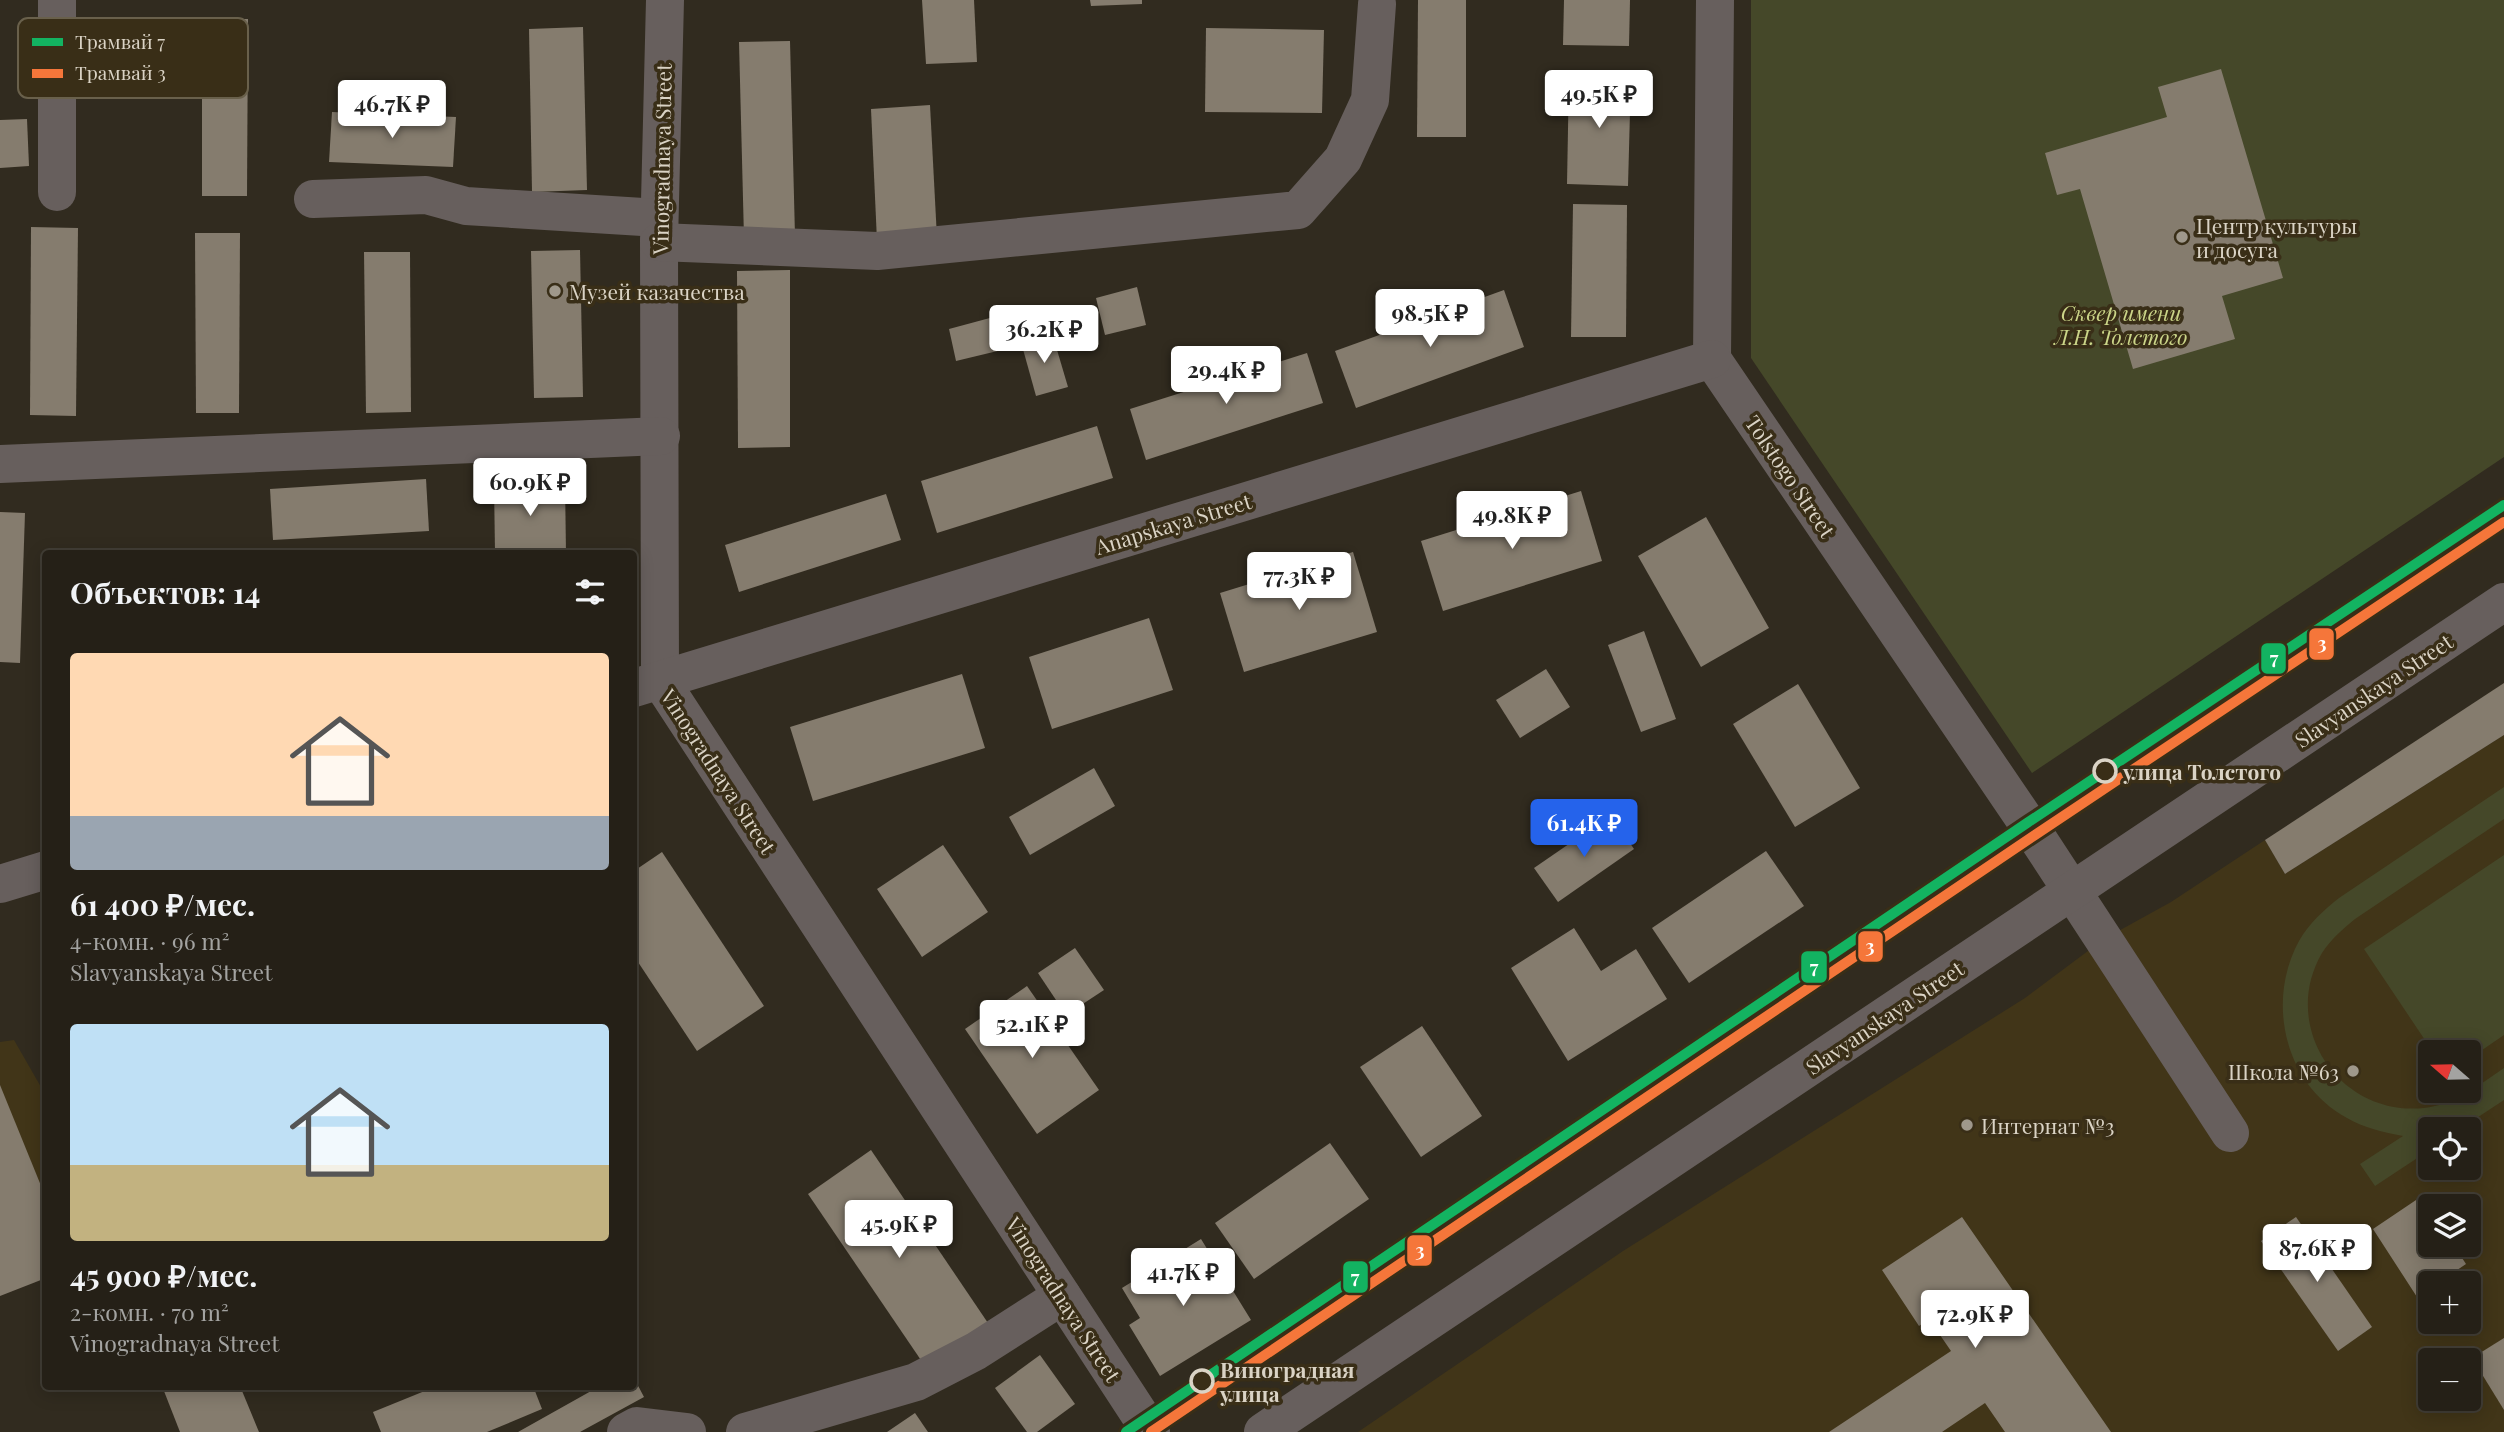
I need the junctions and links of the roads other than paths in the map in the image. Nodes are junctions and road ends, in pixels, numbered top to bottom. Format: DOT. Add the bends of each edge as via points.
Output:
graph roads {
  1 [pos="57,0"];
  2 [pos="665,0"];
  3 [pos="1715,0"];
  4 [pos="1377,4"];
  5 [pos="57,18"];
  6 [pos="57,98"];
  7 [pos="57,192"];
  8 [pos="313,199"];
  9 [pos="659,230"];
  10 [pos="1712,359"];
  11 [pos="661,436"];
  12 [pos="0,464"];
  13 [pos="2504,602"];
  14 [pos="647,684"];
  15 [pos="42,871"];
  16 [pos="0,884"];
  17 [pos="2072,891"];
  18 [pos="2230,1133"];
  19 [pos="1062,1297"];
  20 [pos="626,1432"];
  21 [pos="687,1432"];
  22 [pos="745,1432"];
  23 [pos="1151,1432"];
  24 [pos="1264,1432"];
  1 -- 5 [label="street"];
  2 -- 9 [label="street, Vinogradnaya Street"];
  3 -- 10 [label="street"];
  4 -- 9 [label="street" via="1370,100 1343,159 1298,210 877,251"];
  6 -- 7 [label="street"];
  8 -- 9 [label="street" via="426,195 466,206"];
  9 -- 11 [label="street, Vinogradnaya Street"];
  10 -- 14 [label="street, Anapskaya Street"];
  10 -- 17 [label="street, Tolstogo Street"];
  11 -- 12 [label="street"];
  11 -- 14 [label="street, Vinogradnaya Street"];
  13 -- 17 [label="street, Slavyanskaya Street"];
  14 -- 19 [label="street, Vinogradnaya Street"];
  15 -- 16 [label="street"];
  17 -- 18 [label="street, Tolstogo Street"];
  17 -- 24 [label="street, Slavyanskaya Street"];
  19 -- 22 [label="street" via="916,1382"];
  19 -- 23 [label="street, Vinogradnaya Street"];
  20 -- 21 [label="street" via="637,1426"];
}
